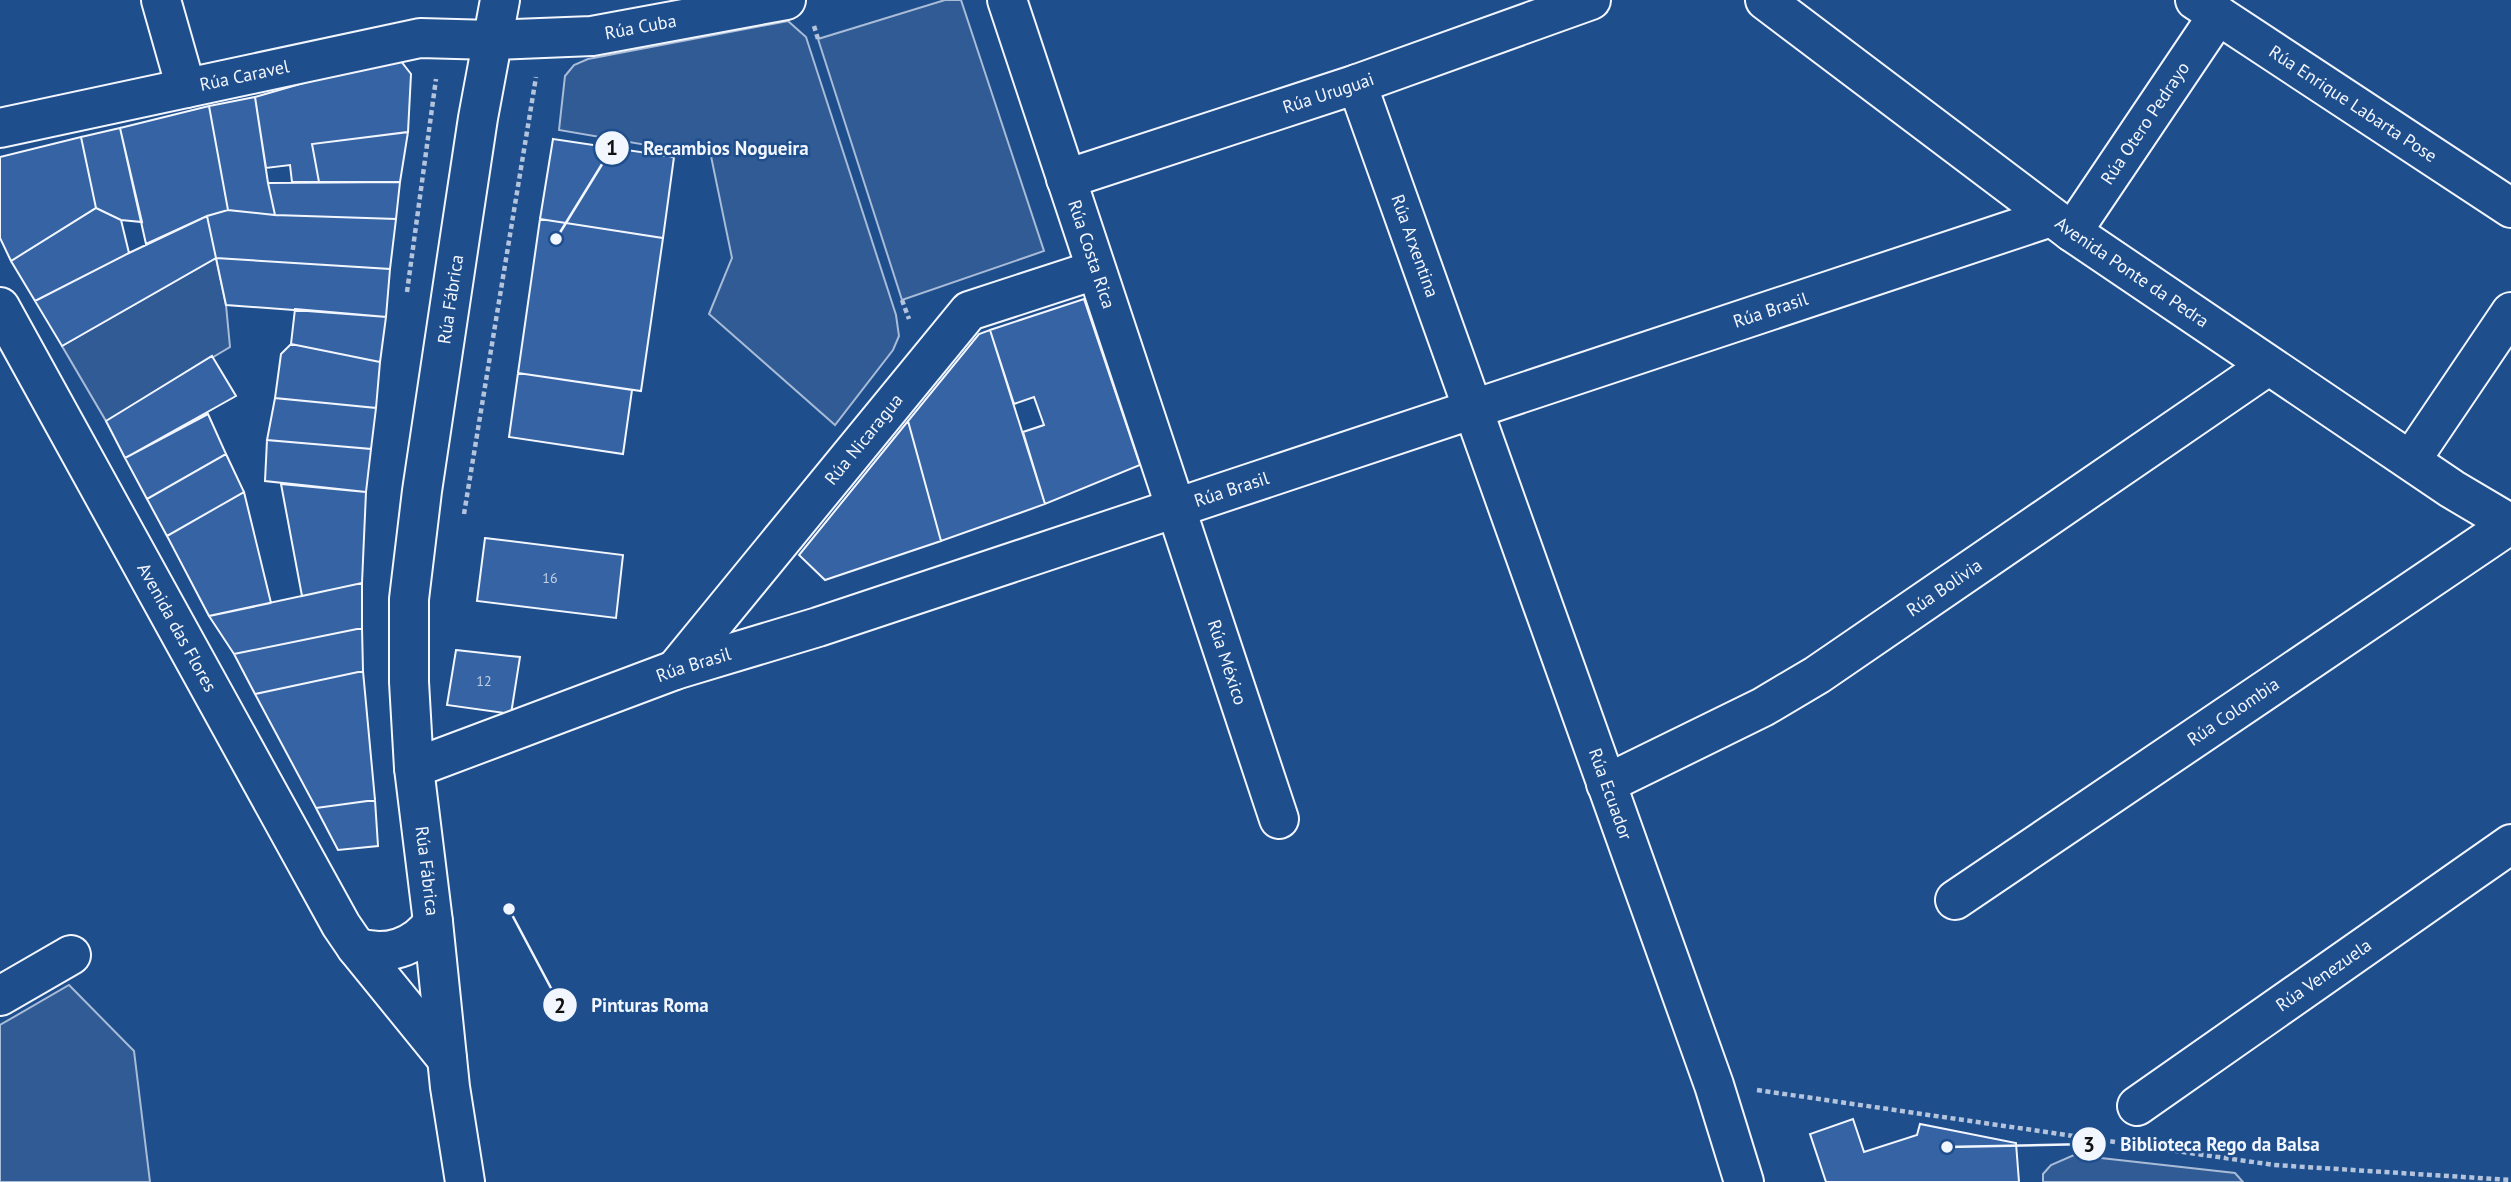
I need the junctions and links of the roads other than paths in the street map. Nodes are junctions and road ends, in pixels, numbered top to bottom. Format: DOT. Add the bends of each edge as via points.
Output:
graph roads {
  1 [pos="161,0"];
  2 [pos="500,0"];
  3 [pos="786,0"];
  4 [pos="1006,0"];
  5 [pos="1591,0"];
  6 [pos="1765,0"];
  7 [pos="2206,8"];
  8 [pos="492,40"];
  9 [pos="1357,84"];
  10 [pos="186,88"];
  11 [pos="0,128"];
  12 [pos="1066,179"];
  13 [pos="2511,208"];
  14 [pos="2062,225"];
  15 [pos="1096,270"];
  16 [pos="0,307"];
  17 [pos="2511,312"];
  18 [pos="2268,366"];
  19 [pos="1472,408"];
  20 [pos="2411,460"];
  21 [pos="1177,507"];
  22 [pos="2511,524"];
  23 [pos="675,670"];
  24 [pos="414,768"];
  25 [pos="1606,784"];
  26 [pos="1279,820"];
  27 [pos="2511,844"];
  28 [pos="1955,900"];
  29 [pos="433,922"];
  30 [pos="356,947"];
  31 [pos="71,955"];
  32 [pos="0,996"];
  33 [pos="447,1059"];
  34 [pos="2137,1106"];
  35 [pos="465,1182"];
  36 [pos="1744,1182"];
  1 -- 10 [label="street"];
  2 -- 8 [label="street, Rúa Fábrica"];
  3 -- 8 [label="street, Rúa Cuba" via="592,36"];
  4 -- 12 [label="street, Rúa Costa Rica"];
  5 -- 9 [label="street, Rúa Uruguai"];
  6 -- 14 [label="street, Avenida Ponte da Pedra"];
  7 -- 13 [label="street, Rúa Enrique Labarta Pose"];
  7 -- 14 [label="street, Rúa Otero Pedrayo"];
  8 -- 10 [label="street, Rúa Caravel" via="420,38"];
  8 -- 24 [label="street, Rúa Fábrica" via="409,599"];
  9 -- 12 [label="street, Rúa Uruguai"];
  9 -- 19 [label="street, Rúa Arxentina"];
  10 -- 11 [label="street, Rúa Caravel"];
  12 -- 15 [label="street, Rúa Costa Rica"];
  14 -- 18 [label="street, Avenida Ponte da Pedra"];
  14 -- 19 [label="street, Rúa Brasil"];
  15 -- 21 [label="street, Rúa Costa Rica"];
  15 -- 23 [label="street, Rúa Nicaragua" via="969,312"];
  16 -- 30 [label="street, Avenida das Flores"];
  17 -- 20 [label="street"];
  18 -- 20 [label="street, Avenida Ponte da Pedra"];
  18 -- 25 [label="street, Rúa Bolivia" via="1817,675 1763,707"];
  19 -- 21 [label="street, Rúa Brasil"];
  19 -- 25 [label="street, Rúa Ecuador"];
  20 -- 22 [label="street, Avenida Ponte da Pedra"];
  21 -- 23 [label="street, Rúa Brasil"];
  21 -- 26 [label="street, Rúa México"];
  22 -- 28 [label="street, Rúa Colombia"];
  23 -- 24 [label="street, Rúa Brasil"];
  24 -- 29 [label="street, Rúa Fábrica"];
  25 -- 36 [label="street, Rúa Ecuador"];
  27 -- 34 [label="street, Rúa Venezuela"];
  29 -- 30 [label="street" via="426,933 398,949 371,952"];
  29 -- 33 [label="street, Rúa Fábrica"];
  30 -- 33 [label="street, Avenida das Flores"];
  31 -- 32 [label="street"];
  33 -- 35 [label="street, Rúa Fábrica"];
}
